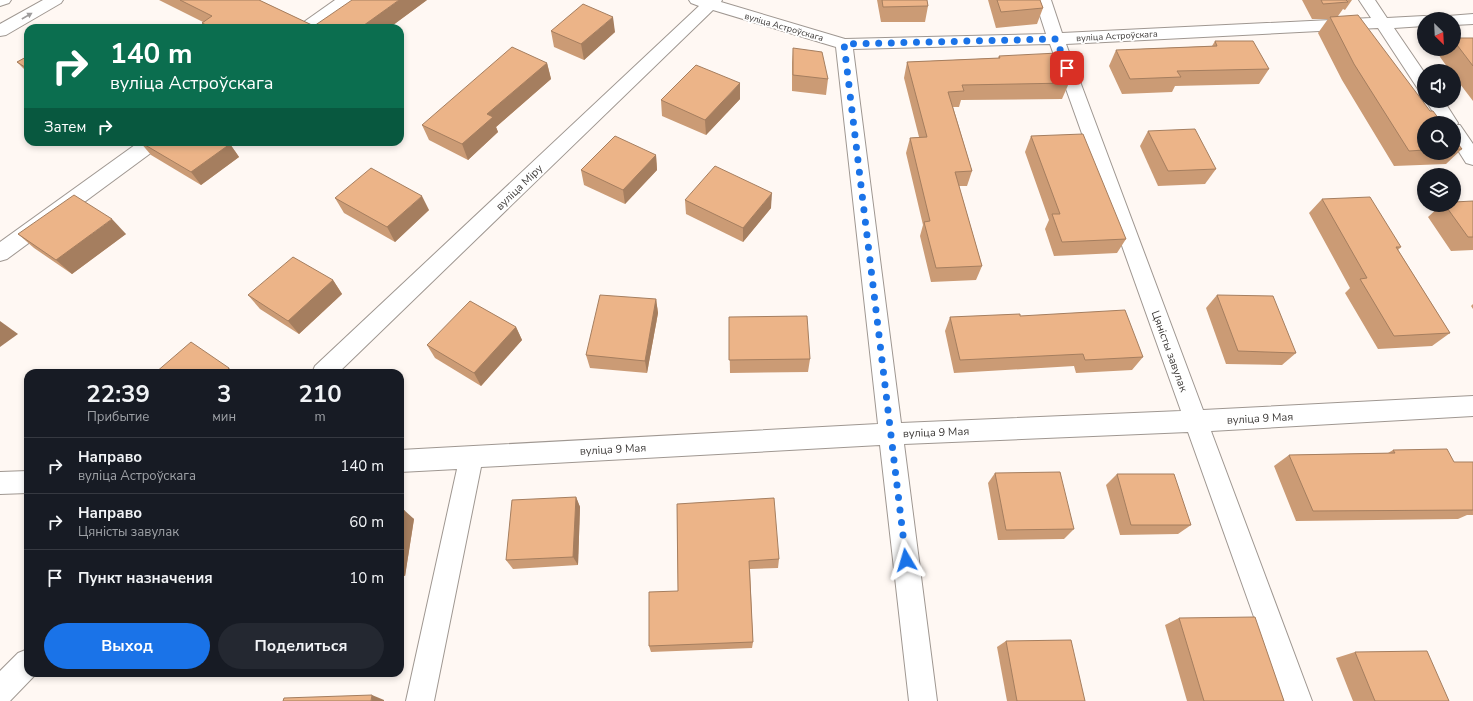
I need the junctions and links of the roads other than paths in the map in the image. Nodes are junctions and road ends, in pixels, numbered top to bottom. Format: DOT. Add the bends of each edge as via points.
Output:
graph roads {
  1 [pos="54,0"];
  2 [pos="346,0"];
  3 [pos="1043,0"];
  4 [pos="1367,0"];
  5 [pos="707,2"];
  6 [pos="1473,19"];
  7 [pos="1461,20"];
  8 [pos="1417,21"];
  9 [pos="1382,23"];
  10 [pos="313,24"];
  11 [pos="0,31"];
  12 [pos="1056,39"];
  13 [pos="844,44"];
  14 [pos="1417,75"];
  15 [pos="1461,140"];
  16 [pos="147,146"];
  17 [pos="1473,158"];
  18 [pos="0,253"];
  19 [pos="327,369"];
  20 [pos="1473,406"];
  21 [pos="1196,421"];
  22 [pos="891,434"];
  23 [pos="471,457"];
  24 [pos="404,461"];
  25 [pos="24,482"];
  26 [pos="0,483"];
  27 [pos="24,667"];
  28 [pos="0,691"];
  29 [pos="420,701"];
  30 [pos="923,701"];
  31 [pos="1298,701"];
  11 -- 1 [label="street, one-way"];
  2 -- 10 [label="street"];
  3 -- 12 [label="street, Цяністы завулак"];
  4 -- 9 [label="street"];
  5 -- 13 [label="street, вуліца Астроўскага"];
  5 -- 19 [label="street, вуліца Міру"];
  6 -- 7 [label="street"];
  8 -- 9 [label="street, вуліца Астроўскага"];
  9 -- 12 [label="street, вуліца Астроўскага"];
  9 -- 14 [label="street"];
  12 -- 13 [label="street, вуліца Астроўскага"];
  12 -- 21 [label="street, Цяністы завулак"];
  13 -- 22 [label="street"];
  15 -- 17 [label="street"];
  16 -- 18 [label="street"];
  20 -- 21 [label="street, вуліца 9 Мая"];
  21 -- 22 [label="street, вуліца 9 Мая"];
  21 -- 31 [label="street, Цяністы завулак"];
  22 -- 23 [label="street, вуліца 9 Мая"];
  22 -- 30 [label="street"];
  23 -- 24 [label="street, вуліца 9 Мая"];
  23 -- 29 [label="street"];
  25 -- 26 [label="street"];
  27 -- 28 [label="street"];
}
